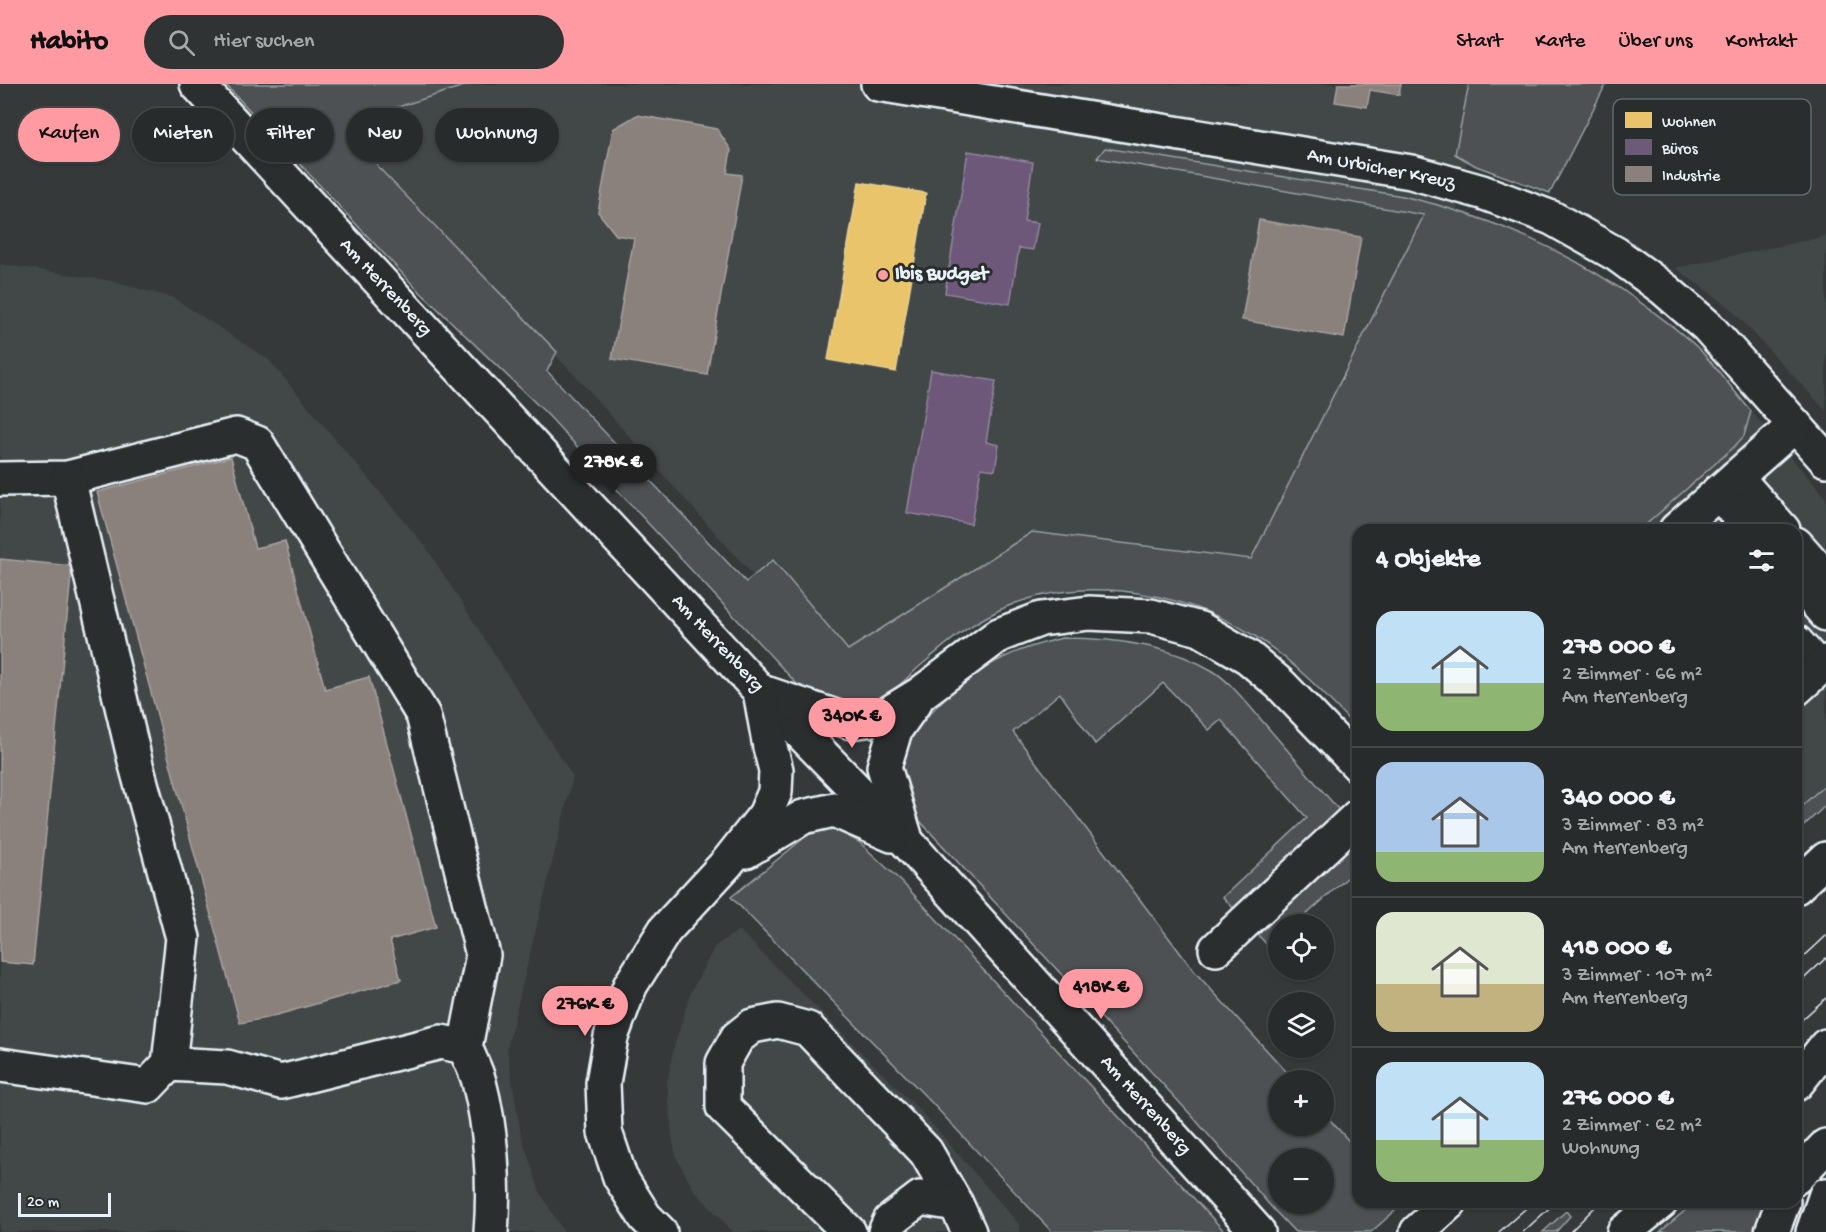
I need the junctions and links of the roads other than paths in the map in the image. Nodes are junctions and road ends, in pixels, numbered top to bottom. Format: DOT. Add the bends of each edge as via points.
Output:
graph roads {
  1 [pos="197,84"];
  2 [pos="878,84"];
  3 [pos="1795,425"];
  4 [pos="1826,460"];
  5 [pos="0,478"];
  6 [pos="68,478"];
  7 [pos="1697,513"];
  8 [pos="1722,524"];
  9 [pos="1732,524"];
  10 [pos="1753,524"];
  11 [pos="1802,551"];
  12 [pos="1826,578"];
  13 [pos="1802,587"];
  14 [pos="1802,604"];
  15 [pos="1826,614"];
  16 [pos="1826,632"];
  17 [pos="1802,656"];
  18 [pos="1809,672"];
  19 [pos="760,691"];
  20 [pos="920,694"];
  21 [pos="1352,759"];
  22 [pos="1352,822"];
  23 [pos="907,842"];
  24 [pos="727,863"];
  25 [pos="1216,949"];
  26 [pos="1826,1046"];
  27 [pos="465,1047"];
  28 [pos="168,1064"];
  29 [pos="0,1065"];
  30 [pos="1802,1076"];
  31 [pos="1826,1146"];
  32 [pos="1802,1171"];
  33 [pos="1826,1195"];
  34 [pos="1443,1208"];
  35 [pos="1654,1208"];
  36 [pos="1781,1208"];
  37 [pos="962,1218"];
  38 [pos="491,1232"];
  39 [pos="660,1232"];
  40 [pos="849,1232"];
  41 [pos="885,1232"];
  42 [pos="1258,1232"];
  43 [pos="1417,1232"];
  44 [pos="1624,1232"];
  45 [pos="1772,1232"];
  46 [pos="1813,1232"];
  1 -- 19 [label="main road, Am Herrenberg"];
  2 -- 3 [label="main road, Am Urbicher Kreuz" via="1411,172 1482,192 1552,218 1616,254 1664,289 1707,326"];
  3 -- 4 [label="main road, Am Urbicher Kreuz"];
  3 -- 7 [label="main road"];
  5 -- 6 [label="main road"];
  6 -- 27 [label="main road" via="236,435 257,443 423,716 483,955"];
  6 -- 28 [label="main road" via="136,765 183,938"];
  7 -- 8 [label="main road"];
  7 -- 9 [label="main road"];
  7 -- 10 [label="main road"];
  11 -- 12 [label="main road"];
  13 -- 15 [label="main road"];
  14 -- 16 [label="main road"];
  17 -- 18 [label="main road"];
  19 -- 20 [label="main road" via="851,722 881,718"];
  19 -- 23 [label="main road, Am Herrenberg"];
  19 -- 24 [label="main road" via="776,770 775,792 765,815"];
  20 -- 21 [label="main road" via="999,635 1041,619 1089,613 1151,616 1200,629 1248,657 1281,685"];
  20 -- 23 [label="main road" via="895,730 884,767"];
  22 -- 25 [label="main road"];
  23 -- 24 [label="main road" via="834,810 803,817"];
  23 -- 42 [label="main road, Am Herrenberg"];
  24 -- 39 [label="main road" via="664,930 630,986 611,1037 603,1083 605,1132 620,1177 645,1217"];
  26 -- 30 [label="main road"];
  27 -- 28 [label="main road" via="441,1042 281,1082 227,1067"];
  27 -- 38 [label="main road" via="479,1082 487,1129"];
  28 -- 29 [label="main road" via="148,1086"];
  31 -- 32 [label="main road"];
  33 -- 46 [label="main road"];
  34 -- 43 [label="main road"];
  35 -- 44 [label="main road"];
  36 -- 45 [label="main road"];
  37 -- 40 [label="main road" via="926,1152 808,1029 778,1021 752,1026 737,1038 723,1063 723,1107"];
  37 -- 41 [label="main road" via="920,1198 890,1221"];
}
